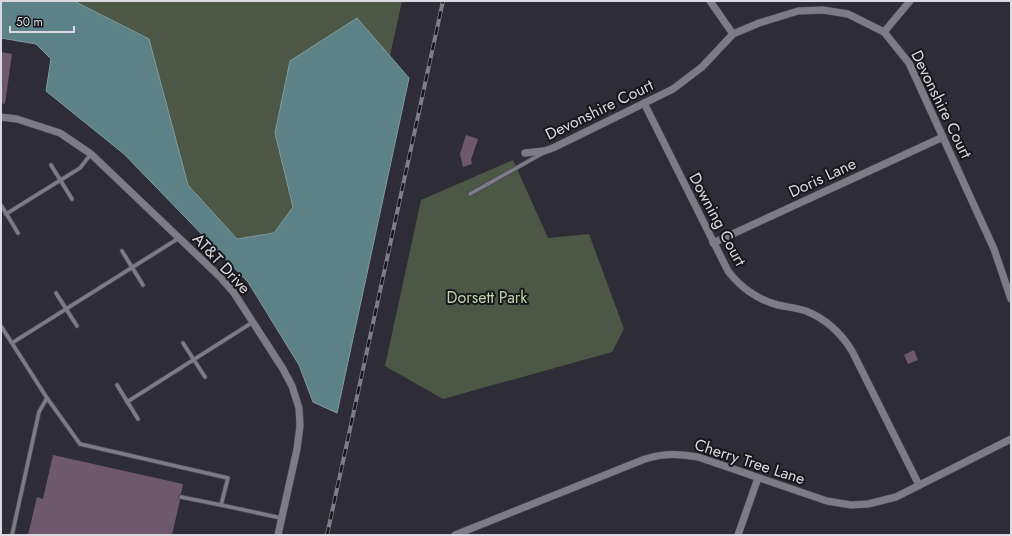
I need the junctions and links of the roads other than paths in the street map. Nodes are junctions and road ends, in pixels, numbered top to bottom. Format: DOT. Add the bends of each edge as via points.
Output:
graph roads {
  1 [pos="710,1"];
  2 [pos="910,1"];
  3 [pos="884,32"];
  4 [pos="733,34"];
  5 [pos="644,103"];
  6 [pos="1,117"];
  7 [pos="943,137"];
  8 [pos="553,148"];
  9 [pos="525,153"];
  10 [pos="91,154"];
  11 [pos="51,165"];
  12 [pos="60,180"];
  13 [pos="470,194"];
  14 [pos="72,199"];
  15 [pos="1,206"];
  16 [pos="6,214"];
  17 [pos="18,233"];
  18 [pos="180,238"];
  19 [pos="713,243"];
  20 [pos="122,251"];
  21 [pos="132,268"];
  22 [pos="143,285"];
  23 [pos="56,293"];
  24 [pos="1011,299"];
  25 [pos="66,309"];
  26 [pos="253,322"];
  27 [pos="1,326"];
  28 [pos="77,326"];
  29 [pos="12,343"];
  30 [pos="182,343"];
  31 [pos="193,360"];
  32 [pos="205,377"];
  33 [pos="117,385"];
  34 [pos="47,398"];
  35 [pos="127,402"];
  36 [pos="138,419"];
  37 [pos="1011,439"];
  38 [pos="758,478"];
  39 [pos="918,486"];
  40 [pos="181,497"];
  41 [pos="221,505"];
  42 [pos="281,518"];
  43 [pos="12,535"];
  44 [pos="278,535"];
  45 [pos="455,535"];
  46 [pos="738,535"];
  1 -- 4 [label="street"];
  2 -- 3 [label="street"];
  3 -- 4 [label="street, Devonshire Court" via="848,14 814,9 785,14"];
  3 -- 7 [label="street, Devonshire Court" via="909,63"];
  4 -- 5 [label="street, Devonshire Court" via="689,78"];
  5 -- 8 [label="street, Devonshire Court"];
  5 -- 19 [label="street, Downing Court"];
  6 -- 10 [label="street, AT&T Drive" via="17,119 60,133"];
  7 -- 19 [label="street, Doris Lane"];
  7 -- 24 [label="street, Devonshire Court" via="994,249"];
  8 -- 9 [label="street, Devonshire Court"];
  8 -- 13 [label="lane"];
  10 -- 12 [label="lane" via="80,168"];
  10 -- 18 [label="street, AT&T Drive"];
  11 -- 12 [label="lane"];
  12 -- 14 [label="lane"];
  12 -- 16 [label="lane"];
  15 -- 16 [label="lane"];
  16 -- 17 [label="lane"];
  18 -- 21 [label="lane"];
  18 -- 26 [label="street, AT&T Drive" via="225,282"];
  19 -- 39 [label="street, Downing Court" via="728,271 748,291 768,302 812,314 829,324 842,337 852,351"];
  20 -- 21 [label="lane"];
  21 -- 22 [label="lane"];
  21 -- 25 [label="lane"];
  23 -- 25 [label="lane"];
  25 -- 28 [label="lane"];
  25 -- 29 [label="lane"];
  26 -- 31 [label="lane"];
  26 -- 42 [label="street, AT&T Drive" via="292,386 299,408 297,449"];
  27 -- 29 [label="lane"];
  29 -- 34 [label="lane"];
  30 -- 31 [label="lane"];
  31 -- 32 [label="lane"];
  31 -- 35 [label="lane"];
  33 -- 35 [label="lane"];
  34 -- 41 [label="lane" via="80,444 228,478"];
  34 -- 43 [label="lane" via="39,412"];
  35 -- 36 [label="lane"];
  37 -- 39 [label="street, Cherry Tree Lane"];
  38 -- 39 [label="street, Cherry Tree Lane" via="827,501 851,505 883,501"];
  38 -- 45 [label="street, Cherry Tree Lane" via="698,457 678,453 655,456"];
  38 -- 46 [label="street"];
  40 -- 41 [label="lane"];
  41 -- 42 [label="lane"];
  42 -- 44 [label="street, AT&T Drive"];
}
